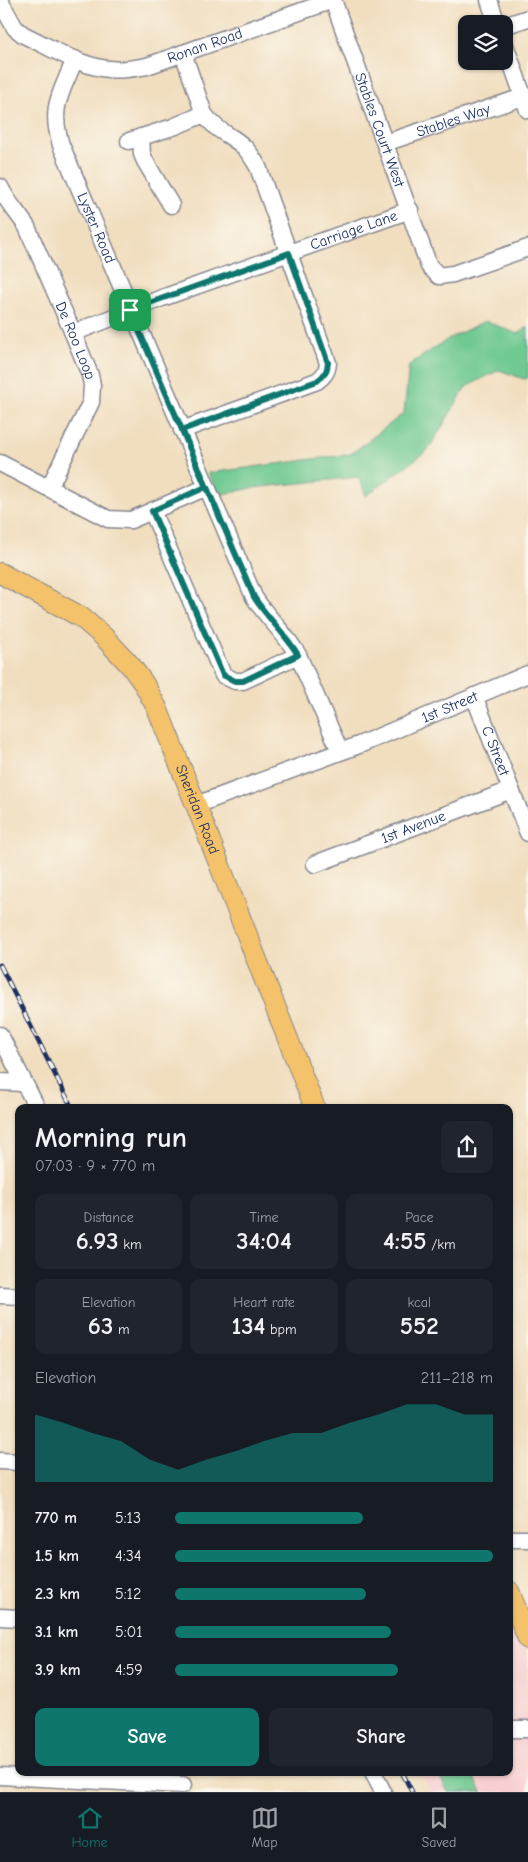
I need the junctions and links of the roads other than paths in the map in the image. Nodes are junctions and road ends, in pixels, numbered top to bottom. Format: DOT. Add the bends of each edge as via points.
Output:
graph roads {
  1 [pos="0,0"];
  2 [pos="333,0"];
  3 [pos="489,0"];
  4 [pos="494,15"];
  5 [pos="528,18"];
  6 [pos="513,23"];
  7 [pos="183,53"];
  8 [pos="75,59"];
  9 [pos="513,67"];
  10 [pos="526,103"];
  11 [pos="204,114"];
  12 [pos="385,143"];
  13 [pos="2,196"];
  14 [pos="171,205"];
  15 [pos="410,210"];
  16 [pos="528,248"];
  17 [pos="289,253"];
  18 [pos="130,310"];
  19 [pos="73,333"];
  20 [pos="182,430"];
  21 [pos="0,463"];
  22 [pos="206,487"];
  23 [pos="48,488"];
  24 [pos="152,511"];
  25 [pos="0,573"];
  26 [pos="298,655"];
  27 [pos="528,674"];
  28 [pos="474,696"];
  29 [pos="340,751"];
  30 [pos="511,790"];
  31 [pos="196,805"];
  32 [pos="528,833"];
  33 [pos="315,864"];
  34 [pos="0,1035"];
  35 [pos="0,1082"];
  36 [pos="24,1083"];
  37 [pos="35,1104"];
  38 [pos="313,1104"];
  39 [pos="0,1295"];
  40 [pos="15,1296"];
  41 [pos="0,1462"];
  42 [pos="15,1462"];
  43 [pos="513,1539"];
  44 [pos="528,1539"];
  45 [pos="513,1601"];
  46 [pos="0,1617"];
  47 [pos="15,1618"];
  48 [pos="528,1639"];
  49 [pos="513,1729"];
  50 [pos="528,1729"];
  51 [pos="0,1776"];
  52 [pos="375,1776"];
  53 [pos="183,1783"];
  54 [pos="383,1792"];
  1 -- 8 [label="street" via="15,28"];
  2 -- 7 [label="street, Ronan Road"];
  2 -- 12 [label="street, Stables Court West"];
  3 -- 4 [label="street"];
  5 -- 6 [label="street"];
  7 -- 8 [label="street, Ronan Road" via="125,70 108,70"];
  7 -- 11 [label="street"];
  8 -- 18 [label="street, Lyster Road" via="56,105 56,131"];
  9 -- 10 [label="street"];
  10 -- 12 [label="street, Stables Way"];
  11 -- 14 [label="street" via="135,139"];
  11 -- 17 [label="street" via="223,134 243,147 258,167"];
  12 -- 15 [label="street, Stables Court West"];
  13 -- 19 [label="street, De Roo Loop" via="18,212 26,227"];
  15 -- 16 [label="street, Stables Court West" via="429,266 439,276"];
  15 -- 17 [label="street, Carriage Lane"];
  17 -- 18 [label="street, Carriage Lane"];
  17 -- 20 [label="street" via="328,363 324,375 317,381"];
  18 -- 19 [label="street, Carriage Lane"];
  18 -- 20 [label="street, Lyster Road"];
  19 -- 23 [label="street, De Roo Loop" via="90,375 91,402"];
  20 -- 22 [label="street, Lyster Road"];
  21 -- 23 [label="street"];
  22 -- 24 [label="street"];
  22 -- 26 [label="street, Lyster Road" via="254,597"];
  23 -- 24 [label="street" via="108,519 131,520"];
  24 -- 26 [label="street" via="223,675 243,681"];
  25 -- 31 [label="main road, Sheridan Road" via="81,617 131,666 156,708"];
  26 -- 29 [label="street, Lyster Road"];
  27 -- 28 [label="street, 1st Street"];
  28 -- 29 [label="street, 1st Street"];
  28 -- 30 [label="street, C Street"];
  29 -- 31 [label="street, 1st Street"];
  30 -- 32 [label="street, C Street"];
  30 -- 33 [label="street, 1st Avenue"];
  31 -- 38 [label="main road, Sheridan Road"];
  34 -- 36 [label="street"];
  35 -- 36 [label="street"];
  36 -- 37 [label="street"];
  39 -- 40 [label="street"];
  41 -- 42 [label="street"];
  43 -- 44 [label="street"];
  45 -- 48 [label="main road"];
  46 -- 47 [label="street"];
  49 -- 50 [label="street"];
  51 -- 53 [label="street"];
  52 -- 54 [label="street"];
}
